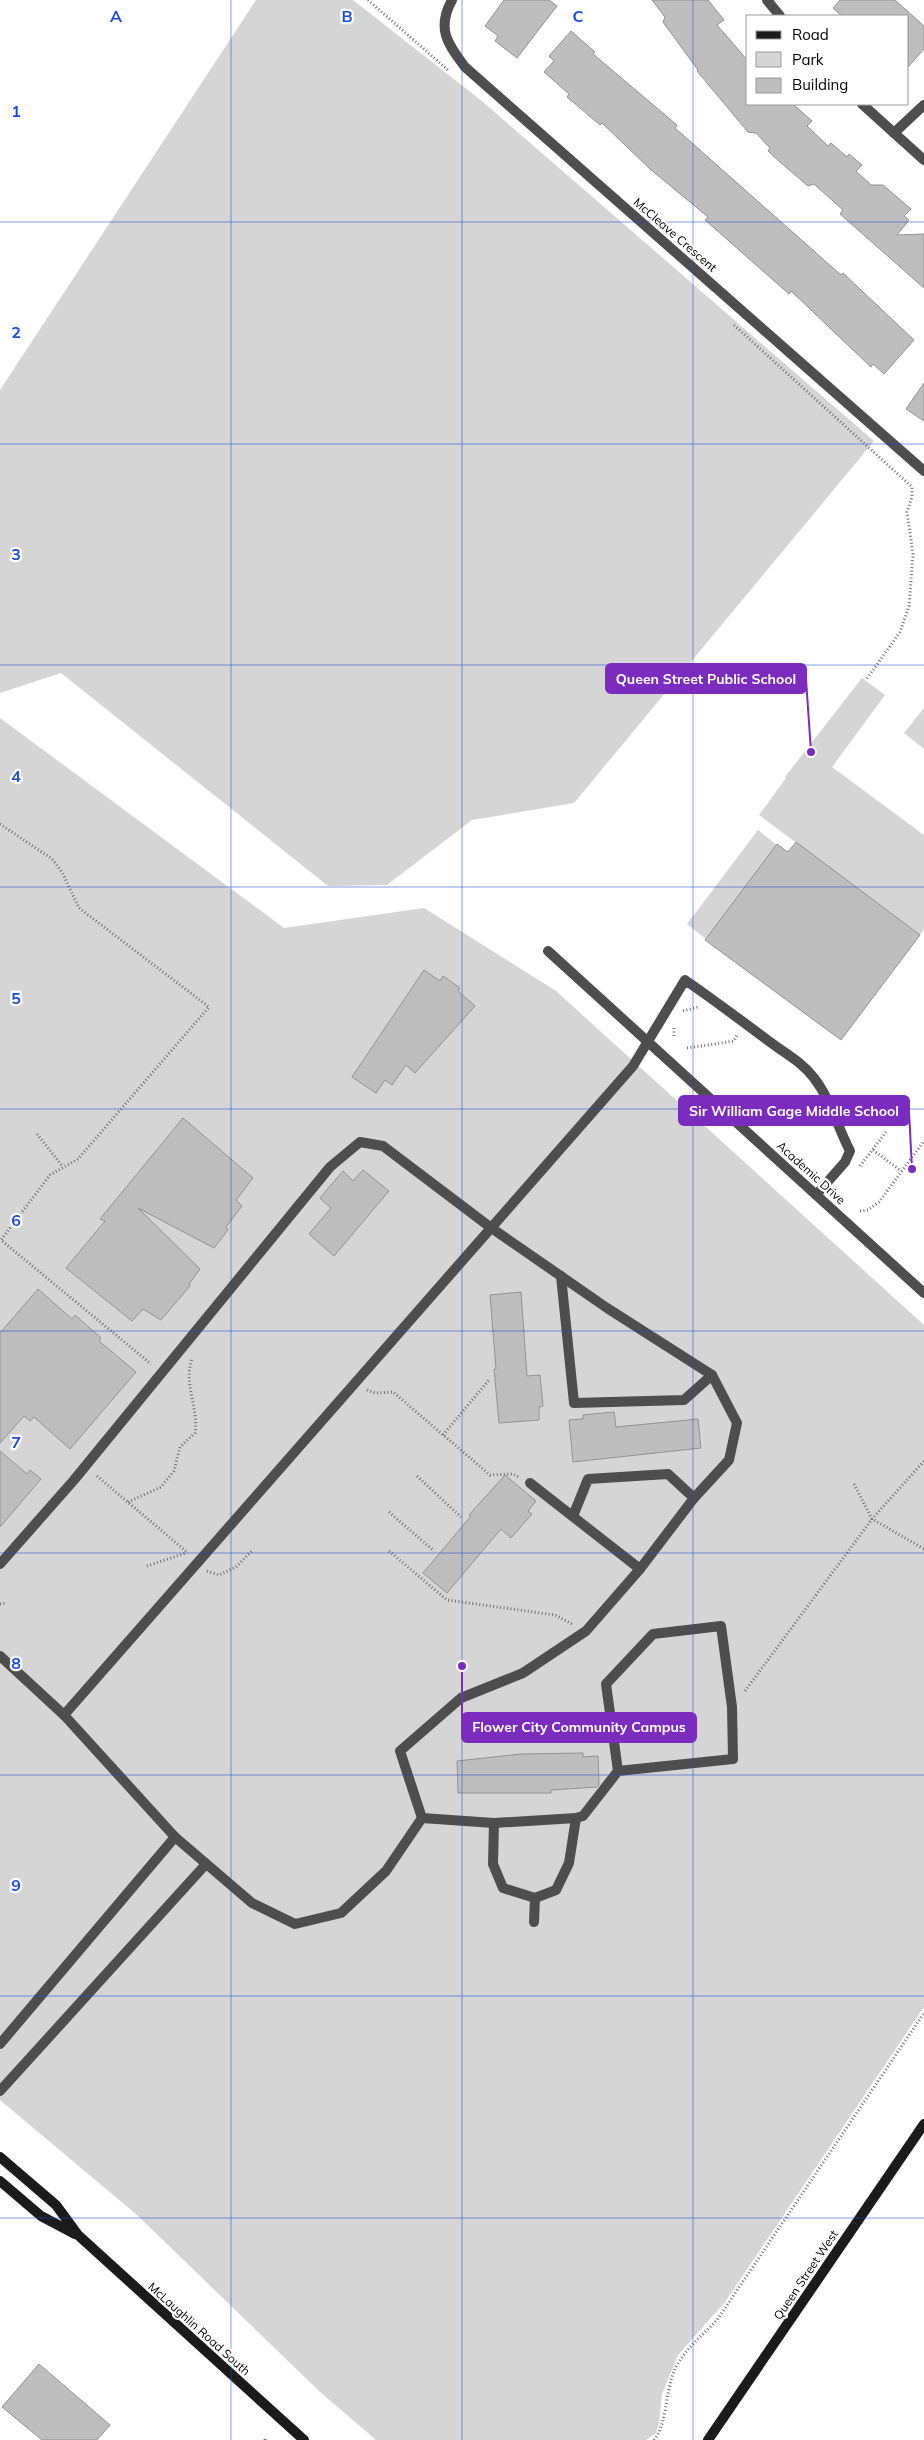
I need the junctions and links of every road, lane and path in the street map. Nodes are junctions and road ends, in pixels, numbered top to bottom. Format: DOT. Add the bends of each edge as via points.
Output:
graph roads {
  1 [pos="368,0"];
  2 [pos="452,0"];
  3 [pos="767,0"];
  4 [pos="779,15"];
  5 [pos="453,74"];
  6 [pos="863,105"];
  7 [pos="924,105"];
  8 [pos="894,133"];
  9 [pos="924,160"];
  10 [pos="728,320"];
  11 [pos="924,471"];
  12 [pos="866,680"];
  13 [pos="0,824"];
  14 [pos="548,951"];
  15 [pos="702,1007"];
  16 [pos="681,1013"];
  17 [pos="676,1020"];
  18 [pos="735,1031"];
  19 [pos="674,1036"];
  20 [pos="647,1041"];
  21 [pos="687,1048"];
  22 [pos="886,1132"];
  23 [pos="37,1134"];
  24 [pos="924,1141"];
  25 [pos="873,1150"];
  26 [pos="64,1167"];
  27 [pos="857,1170"];
  28 [pos="901,1171"];
  29 [pos="816,1195"];
  30 [pos="860,1211"];
  31 [pos="490,1227"];
  32 [pos="561,1276"];
  33 [pos="924,1293"];
  34 [pos="192,1359"];
  35 [pos="151,1364"];
  36 [pos="712,1375"];
  37 [pos="490,1380"];
  38 [pos="354,1383"];
  39 [pos="443,1435"];
  40 [pos="924,1461"];
  41 [pos="97,1476"];
  42 [pos="417,1476"];
  43 [pos="530,1483"];
  44 [pos="854,1484"];
  45 [pos="694,1498"];
  46 [pos="128,1502"];
  47 [pos="388,1512"];
  48 [pos="573,1516"];
  49 [pos="461,1517"];
  50 [pos="872,1519"];
  51 [pos="924,1549"];
  52 [pos="253,1550"];
  53 [pos="389,1551"];
  54 [pos="434,1551"];
  55 [pos="187,1552"];
  56 [pos="197,1561"];
  57 [pos="0,1564"];
  58 [pos="147,1566"];
  59 [pos="640,1569"];
  60 [pos="7,1603"];
  61 [pos="0,1604"];
  62 [pos="586,1631"];
  63 [pos="0,1656"];
  64 [pos="732,1707"];
  65 [pos="64,1715"];
  66 [pos="618,1771"];
  67 [pos="422,1818"];
  68 [pos="576,1818"];
  69 [pos="494,1823"];
  70 [pos="175,1837"];
  71 [pos="206,1864"];
  72 [pos="535,1898"];
  73 [pos="534,1922"];
  74 [pos="924,2013"];
  75 [pos="0,2044"];
  76 [pos="0,2091"];
  77 [pos="924,2124"];
  78 [pos="0,2157"];
  79 [pos="0,2181"];
  80 [pos="78,2235"];
  81 [pos="304,2440"];
  82 [pos="654,2440"];
  83 [pos="708,2440"];
  1 -- 5 [label="path"];
  2 -- 11 [label="street, McCleave Crescent" via="443,25 450,46 465,67"];
  3 -- 4 [label="street"];
  6 -- 8 [label="street"];
  7 -- 8 [label="street"];
  8 -- 9 [label="street"];
  10 -- 12 [label="path" via="912,486 907,512 913,554 909,606 900,632"];
  13 -- 26 [label="path" via="52,859 62,872 78,908 209,1007 78,1159"];
  14 -- 20 [label="street, Academic Drive"];
  15 -- 16 [label="path" via="692,1007"];
  17 -- 19 [label="path"];
  18 -- 21 [label="path" via="734,1041"];
  20 -- 29 [label="street, Academic Drive"];
  20 -- 29 [label="street" via="685,980 797,1059 815,1078 850,1150 845,1162"];
  20 -- 31 [label="street" via="632,1066"];
  22 -- 25 [label="path"];
  23 -- 26 [label="path"];
  24 -- 28 [label="path"];
  25 -- 27 [label="path"];
  25 -- 28 [label="path"];
  26 -- 35 [label="path" via="50,1175 1,1240"];
  28 -- 30 [label="path" via="879,1202 868,1210"];
  29 -- 33 [label="street, Academic Drive"];
  31 -- 32 [label="street"];
  31 -- 38 [label="street"];
  31 -- 57 [label="street" via="383,1146 360,1142 330,1167 80,1472"];
  32 -- 36 [label="street"];
  32 -- 36 [label="street" via="574,1403 684,1400"];
  34 -- 46 [label="path" via="190,1383 195,1433 180,1448 174,1471 161,1487"];
  36 -- 45 [label="street" via="737,1423 729,1460"];
  37 -- 39 [label="path"];
  38 -- 39 [label="path" via="375,1394 394,1392"];
  38 -- 56 [label="street"];
  39 -- 43 [label="path" via="490,1475 513,1474"];
  40 -- 50 [label="path"];
  41 -- 46 [label="path"];
  42 -- 49 [label="path"];
  43 -- 48 [label="street"];
  44 -- 50 [label="path"];
  45 -- 48 [label="street" via="668,1474 588,1479"];
  45 -- 59 [label="street"];
  46 -- 55 [label="path"];
  47 -- 54 [label="path"];
  48 -- 59 [label="street"];
  50 -- 51 [label="path"];
  50 -- 64 [label="path"];
  52 -- 56 [label="path" via="236,1567 220,1575 208,1572"];
  53 -- 62 [label="path" via="447,1600 555,1615"];
  55 -- 56 [label="path"];
  55 -- 58 [label="path"];
  56 -- 65 [label="street"];
  59 -- 62 [label="street"];
  60 -- 61 [label="path"];
  62 -- 67 [label="street" via="523,1673 461,1698 400,1751"];
  63 -- 65 [label="street"];
  64 -- 66 [label="street" via="733,1758"];
  64 -- 66 [label="street" via="721,1626 652,1634 606,1684"];
  65 -- 70 [label="street"];
  66 -- 68 [label="street" via="583,1816"];
  67 -- 69 [label="street"];
  67 -- 71 [label="street" via="386,1870 341,1913 295,1924 252,1903"];
  68 -- 69 [label="street"];
  68 -- 72 [label="street" via="569,1863 556,1890"];
  69 -- 72 [label="street" via="493,1864 503,1888"];
  70 -- 71 [label="street"];
  70 -- 75 [label="street"];
  71 -- 76 [label="street"];
  72 -- 73 [label="street"];
  74 -- 82 [label="path" via="717,2320 677,2364 667,2393 662,2428"];
  77 -- 83 [label="main road, Queen Street West"];
  78 -- 80 [label="main road, McLaughlin Road South" via="56,2205"];
  79 -- 80 [label="main road, McLaughlin Road South" via="41,2216"];
  80 -- 81 [label="main road, McLaughlin Road South"];
}
